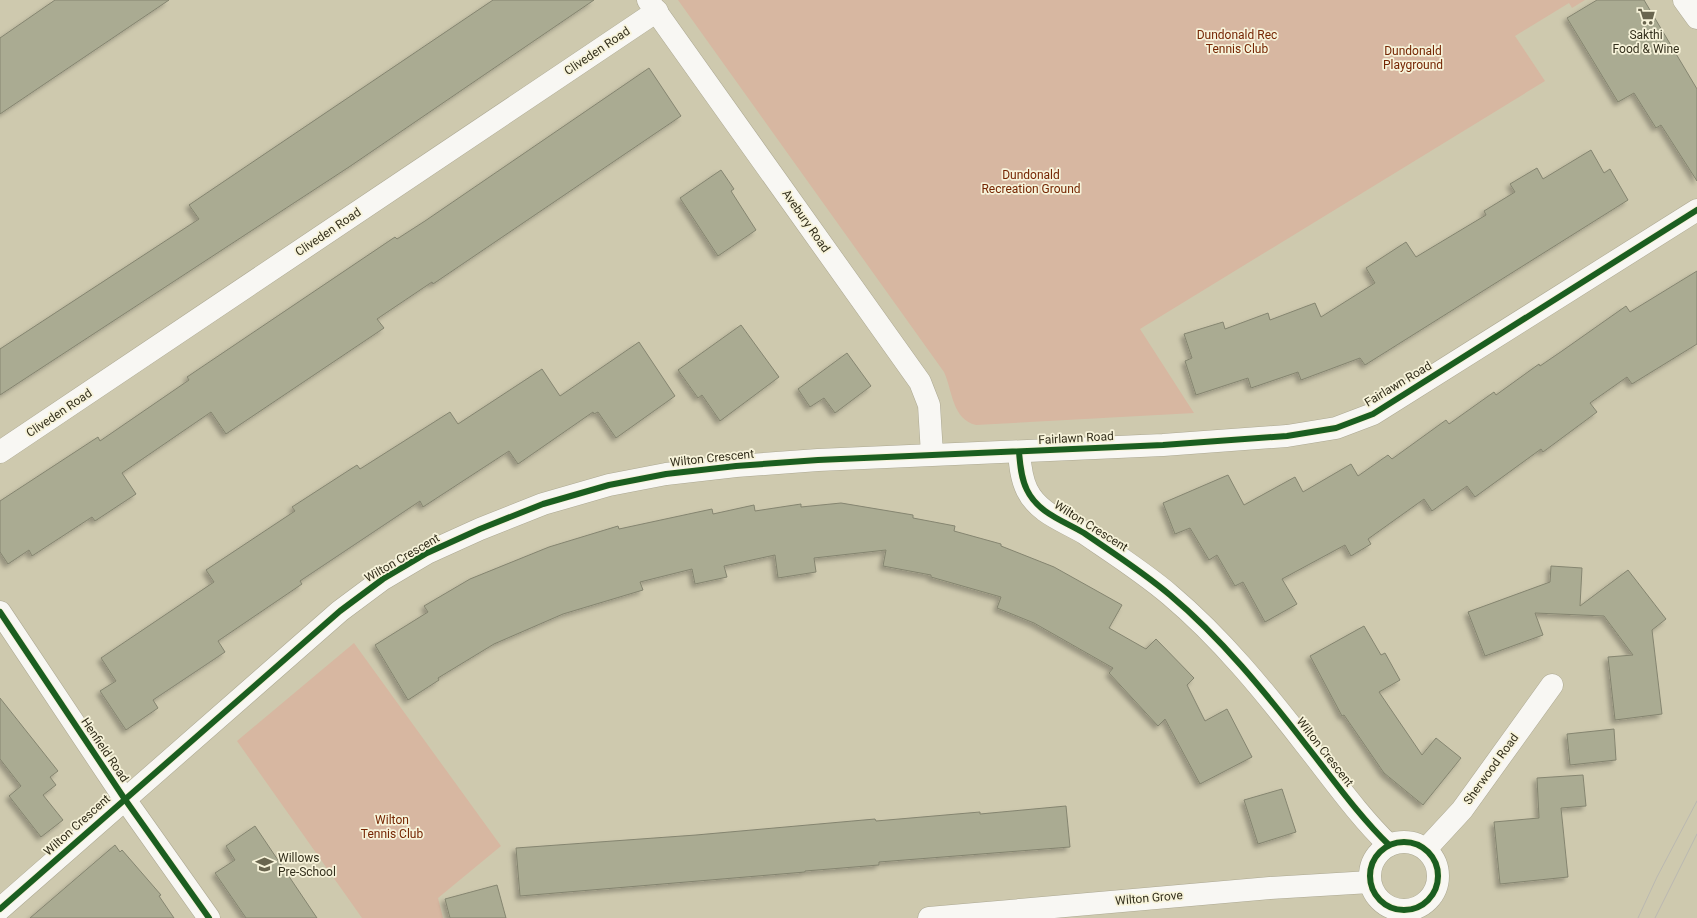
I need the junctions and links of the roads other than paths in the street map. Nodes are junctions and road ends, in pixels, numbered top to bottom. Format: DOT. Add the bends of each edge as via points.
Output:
graph roads {
  1 [pos="1684,0"];
  2 [pos="652,6"];
  3 [pos="1697,18"];
  4 [pos="1697,210"];
  5 [pos="0,452"];
  6 [pos="1018,452"];
  7 [pos="932,454"];
  8 [pos="0,612"];
  9 [pos="1552,686"];
  10 [pos="124,798"];
  11 [pos="1389,845"];
  12 [pos="1426,849"];
  13 [pos="1370,882"];
  14 [pos="0,909"];
  15 [pos="1400,914"];
  16 [pos="209,918"];
  17 [pos="929,918"];
  1 -- 3 [label="street"];
  2 -- 5 [label="street, Cliveden Road"];
  2 -- 7 [label="street, Avebury Road" via="920,382 929,405"];
  4 -- 6 [label="street, Fairlawn Road" via="1372,414 1336,428 1287,436 1212,442"];
  6 -- 7 [label="street, Wilton Crescent"];
  6 -- 11 [label="street, Wilton Crescent" via="1027,491 1042,509 1129,564 1170,595 1217,639 1274,703 1369,826"];
  7 -- 10 [label="street, Wilton Crescent" via="811,460 666,474 609,485 543,504 480,528 383,579 340,611"];
  8 -- 10 [label="street, Henfield Road"];
  9 -- 12 [label="street, Sherwood Road" via="1462,810"];
  10 -- 14 [label="street, Wilton Crescent"];
  10 -- 16 [label="street, Henfield Road"];
  11 -- 12 [label="street" via="1401,841 1414,843"];
  11 -- 13 [label="street" via="1377,854 1371,867"];
  12 -- 15 [label="street" via="1434,860 1438,873 1437,887 1429,900"];
  13 -- 15 [label="street" via="1376,896"];
  13 -- 17 [label="street, Wilton Grove" via="1270,888"];
}
